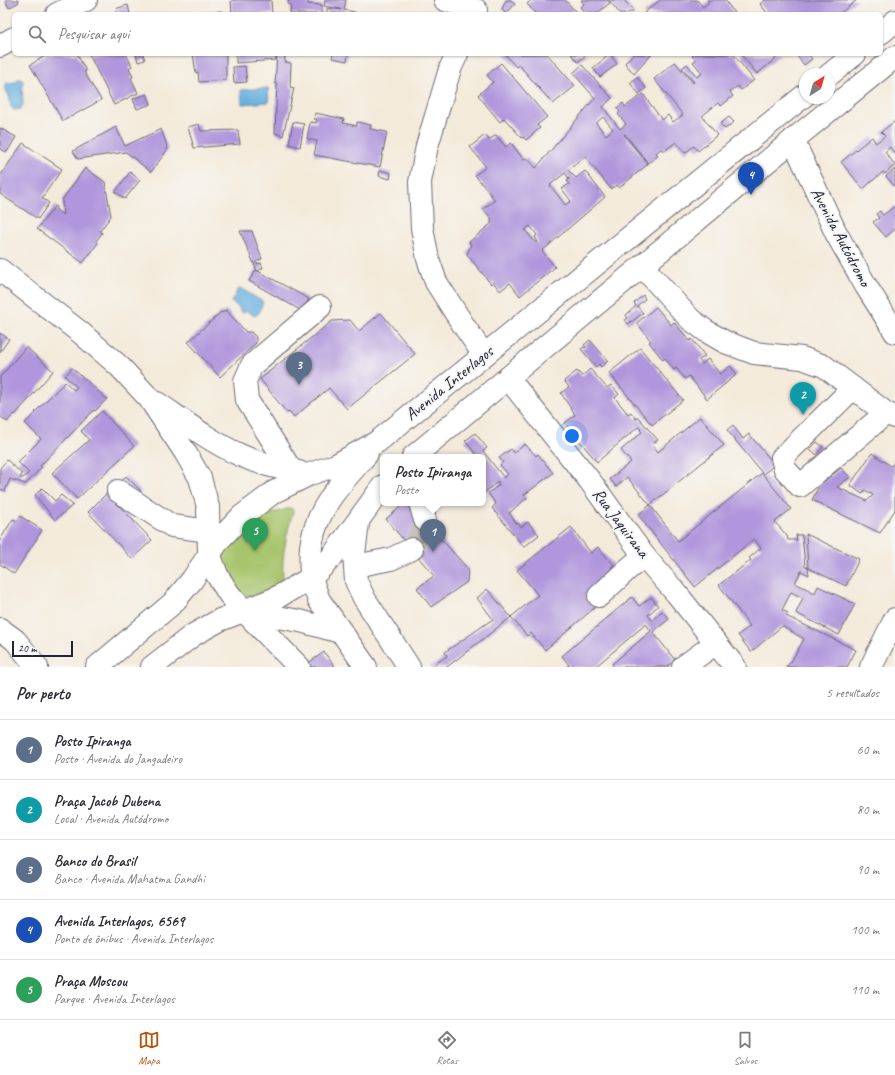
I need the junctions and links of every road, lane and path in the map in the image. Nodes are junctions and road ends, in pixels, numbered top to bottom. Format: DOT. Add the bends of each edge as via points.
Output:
graph roads {
  1 [pos="86,0"];
  2 [pos="445,0"];
  3 [pos="477,8"];
  4 [pos="60,12"];
  5 [pos="895,21"];
  6 [pos="883,31"];
  7 [pos="12,39"];
  8 [pos="0,46"];
  9 [pos="456,56"];
  10 [pos="853,56"];
  11 [pos="895,57"];
  12 [pos="835,70"];
  13 [pos="799,99"];
  14 [pos="793,140"];
  15 [pos="642,266"];
  16 [pos="0,270"];
  17 [pos="320,307"];
  18 [pos="895,332"];
  19 [pos="484,355"];
  20 [pos="508,378"];
  21 [pos="853,388"];
  22 [pos="149,398"];
  23 [pos="890,415"];
  24 [pos="377,442"];
  25 [pos="417,454"];
  26 [pos="300,472"];
  27 [pos="380,490"];
  28 [pos="118,491"];
  29 [pos="358,523"];
  30 [pos="209,531"];
  31 [pos="412,549"];
  32 [pos="209,553"];
  33 [pos="644,556"];
  34 [pos="355,566"];
  35 [pos="311,578"];
  36 [pos="599,596"];
  37 [pos="244,611"];
  38 [pos="895,619"];
  39 [pos="0,630"];
  40 [pos="340,632"];
  41 [pos="716,643"];
  42 [pos="37,667"];
  43 [pos="97,667"];
  44 [pos="152,667"];
  45 [pos="298,667"];
  46 [pos="366,667"];
  47 [pos="409,667"];
  48 [pos="683,667"];
  49 [pos="735,667"];
  50 [pos="871,667"];
  1 -- 4 [label="main road"];
  2 -- 3 [label="main road"];
  5 -- 6 [label="main road"];
  7 -- 8 [label="main road"];
  9 -- 19 [label="main road" via="426,146 420,182 422,228 436,282"];
  10 -- 12 [label="main road"];
  11 -- 14 [label="main road, Avenida Interlagos"];
  13 -- 19 [label="main road, Avenida Interlagos"];
  14 -- 15 [label="main road, Avenida Interlagos"];
  14 -- 18 [label="main road, Avenida Autódromo" via="836,233"];
  15 -- 20 [label="main road, Avenida Interlagos"];
  15 -- 21 [label="main road" via="690,319 725,342 754,354 812,361 824,366"];
  16 -- 22 [label="main road" via="81,333 119,366"];
  17 -- 26 [label="main road" via="252,365 245,381 247,400"];
  19 -- 24 [label="main road, Avenida Interlagos"];
  20 -- 25 [label="main road, Avenida Interlagos"];
  20 -- 33 [label="main road, Rua Jaquirana" via="590,481"];
  21 -- 23 [label="main road"];
  21 -- 23 [label="main road" via="782,458 785,469 800,486"];
  22 -- 26 [label="main road" via="240,455 267,465"];
  22 -- 30 [label="main road" via="200,478 208,507"];
  24 -- 26 [label="main road, Avenida Interlagos" via="336,465"];
  24 -- 35 [label="main road" via="336,490 315,526 311,543"];
  26 -- 32 [label="main road, Avenida Interlagos" via="242,516"];
  27 -- 29 [label="main road"];
  28 -- 30 [label="main road" via="172,526"];
  29 -- 34 [label="main road"];
  29 -- 35 [label="main road" via="332,558"];
  30 -- 32 [label="main road"];
  31 -- 34 [label="main road" via="391,558"];
  32 -- 37 [label="main road" via="217,575"];
  32 -- 43 [label="main road, Avenida Interlagos" via="173,603"];
  33 -- 36 [label="main road"];
  33 -- 41 [label="main road, Rua Jaquirana"];
  34 -- 47 [label="main road" via="356,581 364,598"];
  35 -- 37 [label="main road" via="274,599"];
  35 -- 40 [label="main road" via="319,600"];
  37 -- 40 [label="main road" via="300,621"];
  37 -- 44 [label="main road" via="220,620 193,635"];
  37 -- 45 [label="main road"];
  38 -- 50 [label="main road"];
  39 -- 42 [label="main road" via="15,640"];
  40 -- 46 [label="main road"];
  41 -- 48 [label="main road"];
  41 -- 49 [label="main road, Rua Jaquirana"];
}
